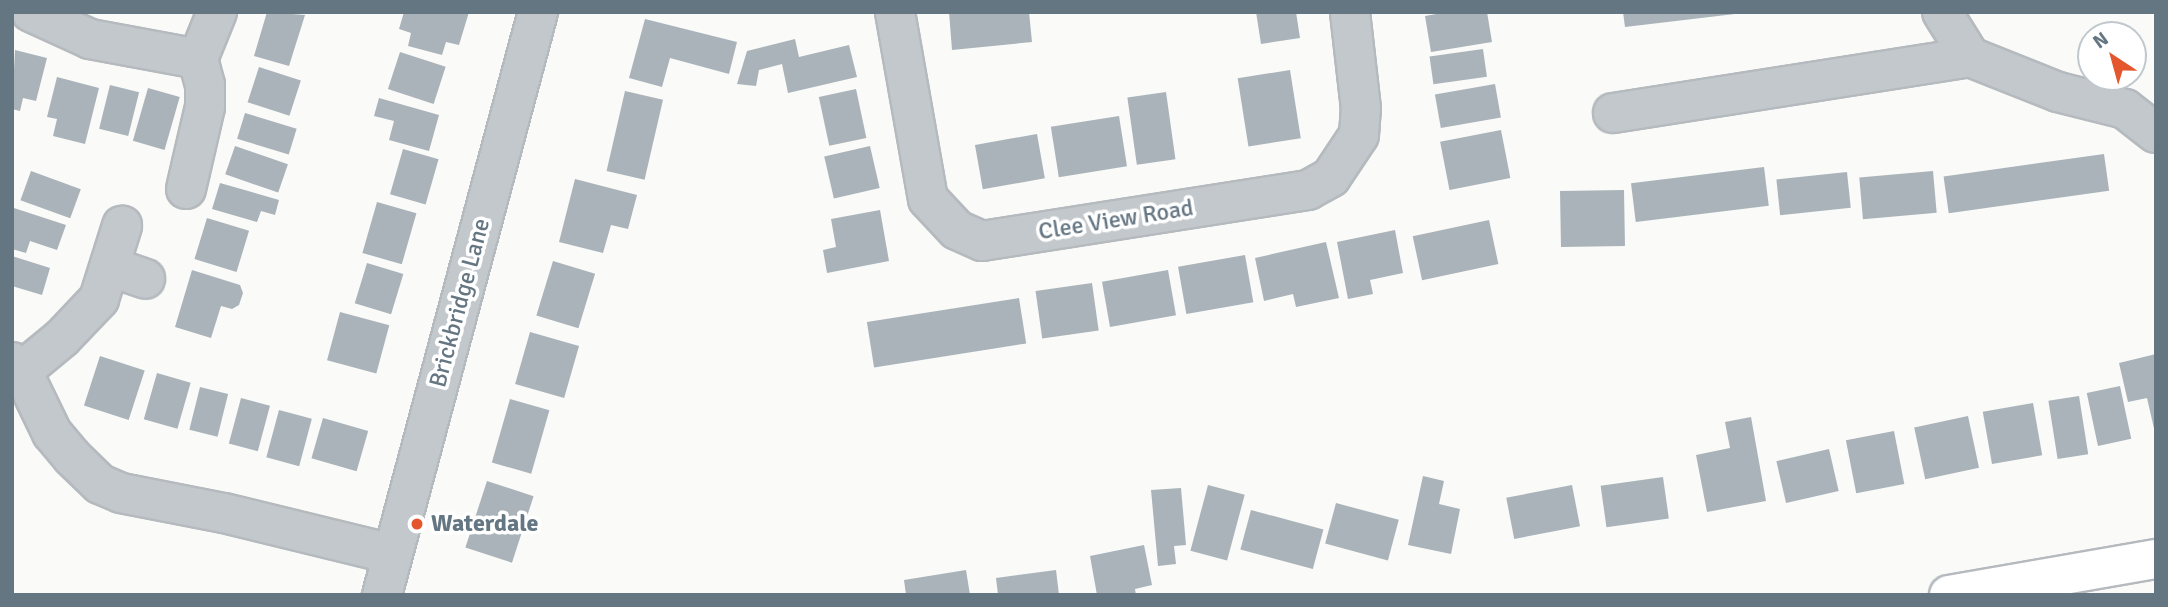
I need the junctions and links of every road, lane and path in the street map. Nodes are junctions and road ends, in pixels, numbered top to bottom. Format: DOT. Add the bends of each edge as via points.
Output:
graph roads {
  1 [pos="32,12"];
  2 [pos="217,12"];
  3 [pos="538,12"];
  4 [pos="895,12"];
  5 [pos="1350,12"];
  6 [pos="1942,12"];
  7 [pos="1970,57"];
  8 [pos="198,59"];
  9 [pos="1613,113"];
  10 [pos="2156,133"];
  11 [pos="186,189"];
  12 [pos="122,226"];
  13 [pos="17,367"];
  14 [pos="392,554"];
  15 [pos="2156,559"];
  16 [pos="382,595"];
  17 [pos="1949,595"];
  1 -- 8 [label="street" via="90,39"];
  2 -- 8 [label="street"];
  3 -- 14 [label="street, Brickbridge Lane"];
  4 -- 5 [label="street, Clee View Road" via="928,199 957,230 982,241 1308,190 1331,177 1359,135 1361,109"];
  6 -- 7 [label="street"];
  7 -- 9 [label="street"];
  7 -- 10 [label="street" via="2058,92 2125,108"];
  8 -- 11 [label="street" via="205,107"];
  12 -- 13 [label="street" via="128,273 62,338"];
  13 -- 14 [label="street" via="52,433 100,484 121,493"];
  14 -- 16 [label="street, Brickbridge Lane"];
  15 -- 17 [label="main road"];
}
